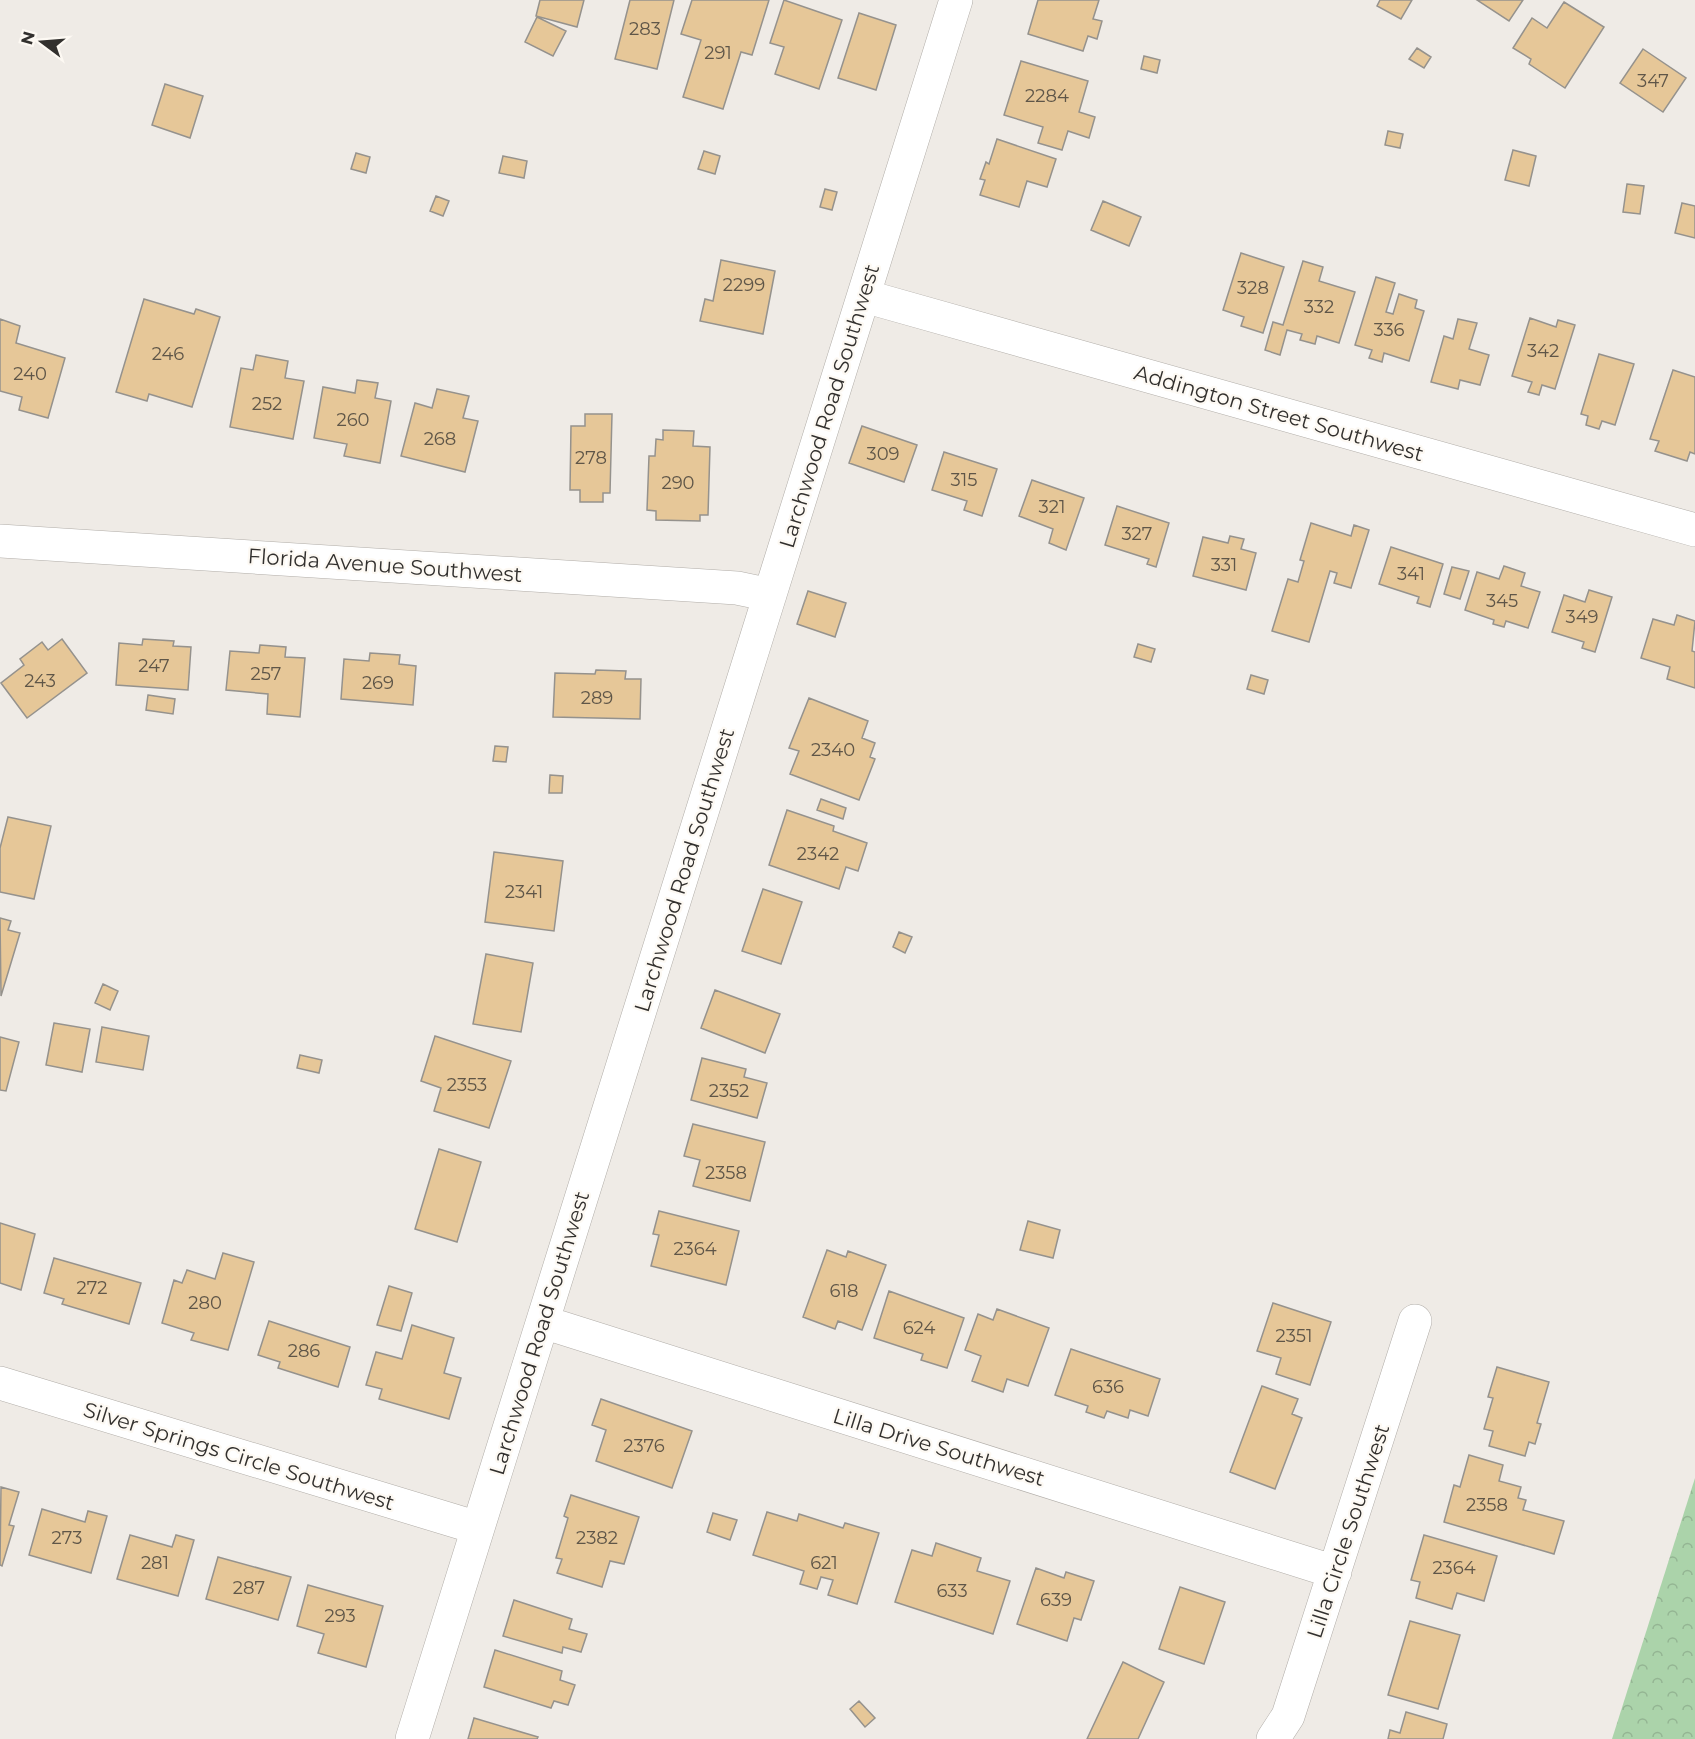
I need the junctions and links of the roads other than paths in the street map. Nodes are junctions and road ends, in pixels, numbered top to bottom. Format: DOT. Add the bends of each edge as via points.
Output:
graph roads {
  1 [pos="956,0"];
  2 [pos="864,296"];
  3 [pos="1695,530"];
  4 [pos="0,541"];
  5 [pos="770,595"];
  6 [pos="1415,1321"];
  7 [pos="543,1322"];
  8 [pos="0,1383"];
  9 [pos="478,1528"];
  10 [pos="1335,1572"];
  11 [pos="412,1739"];
  12 [pos="1273,1739"];
  1 -- 2 [label="street, Larchwood Road Southwest"];
  2 -- 3 [label="street, Addington Street Southwest"];
  2 -- 5 [label="street, Larchwood Road Southwest"];
  4 -- 5 [label="street, Florida Avenue Southwest" via="737,588"];
  5 -- 7 [label="street, Larchwood Road Southwest"];
  6 -- 10 [label="street, Lilla Circle Southwest"];
  7 -- 9 [label="street, Larchwood Road Southwest"];
  7 -- 10 [label="street, Lilla Drive Southwest"];
  8 -- 9 [label="street, Silver Springs Circle Southwest"];
  9 -- 11 [label="street, Larchwood Road Southwest"];
  10 -- 12 [label="street, Lilla Circle Southwest" via="1288,1716"];
}
